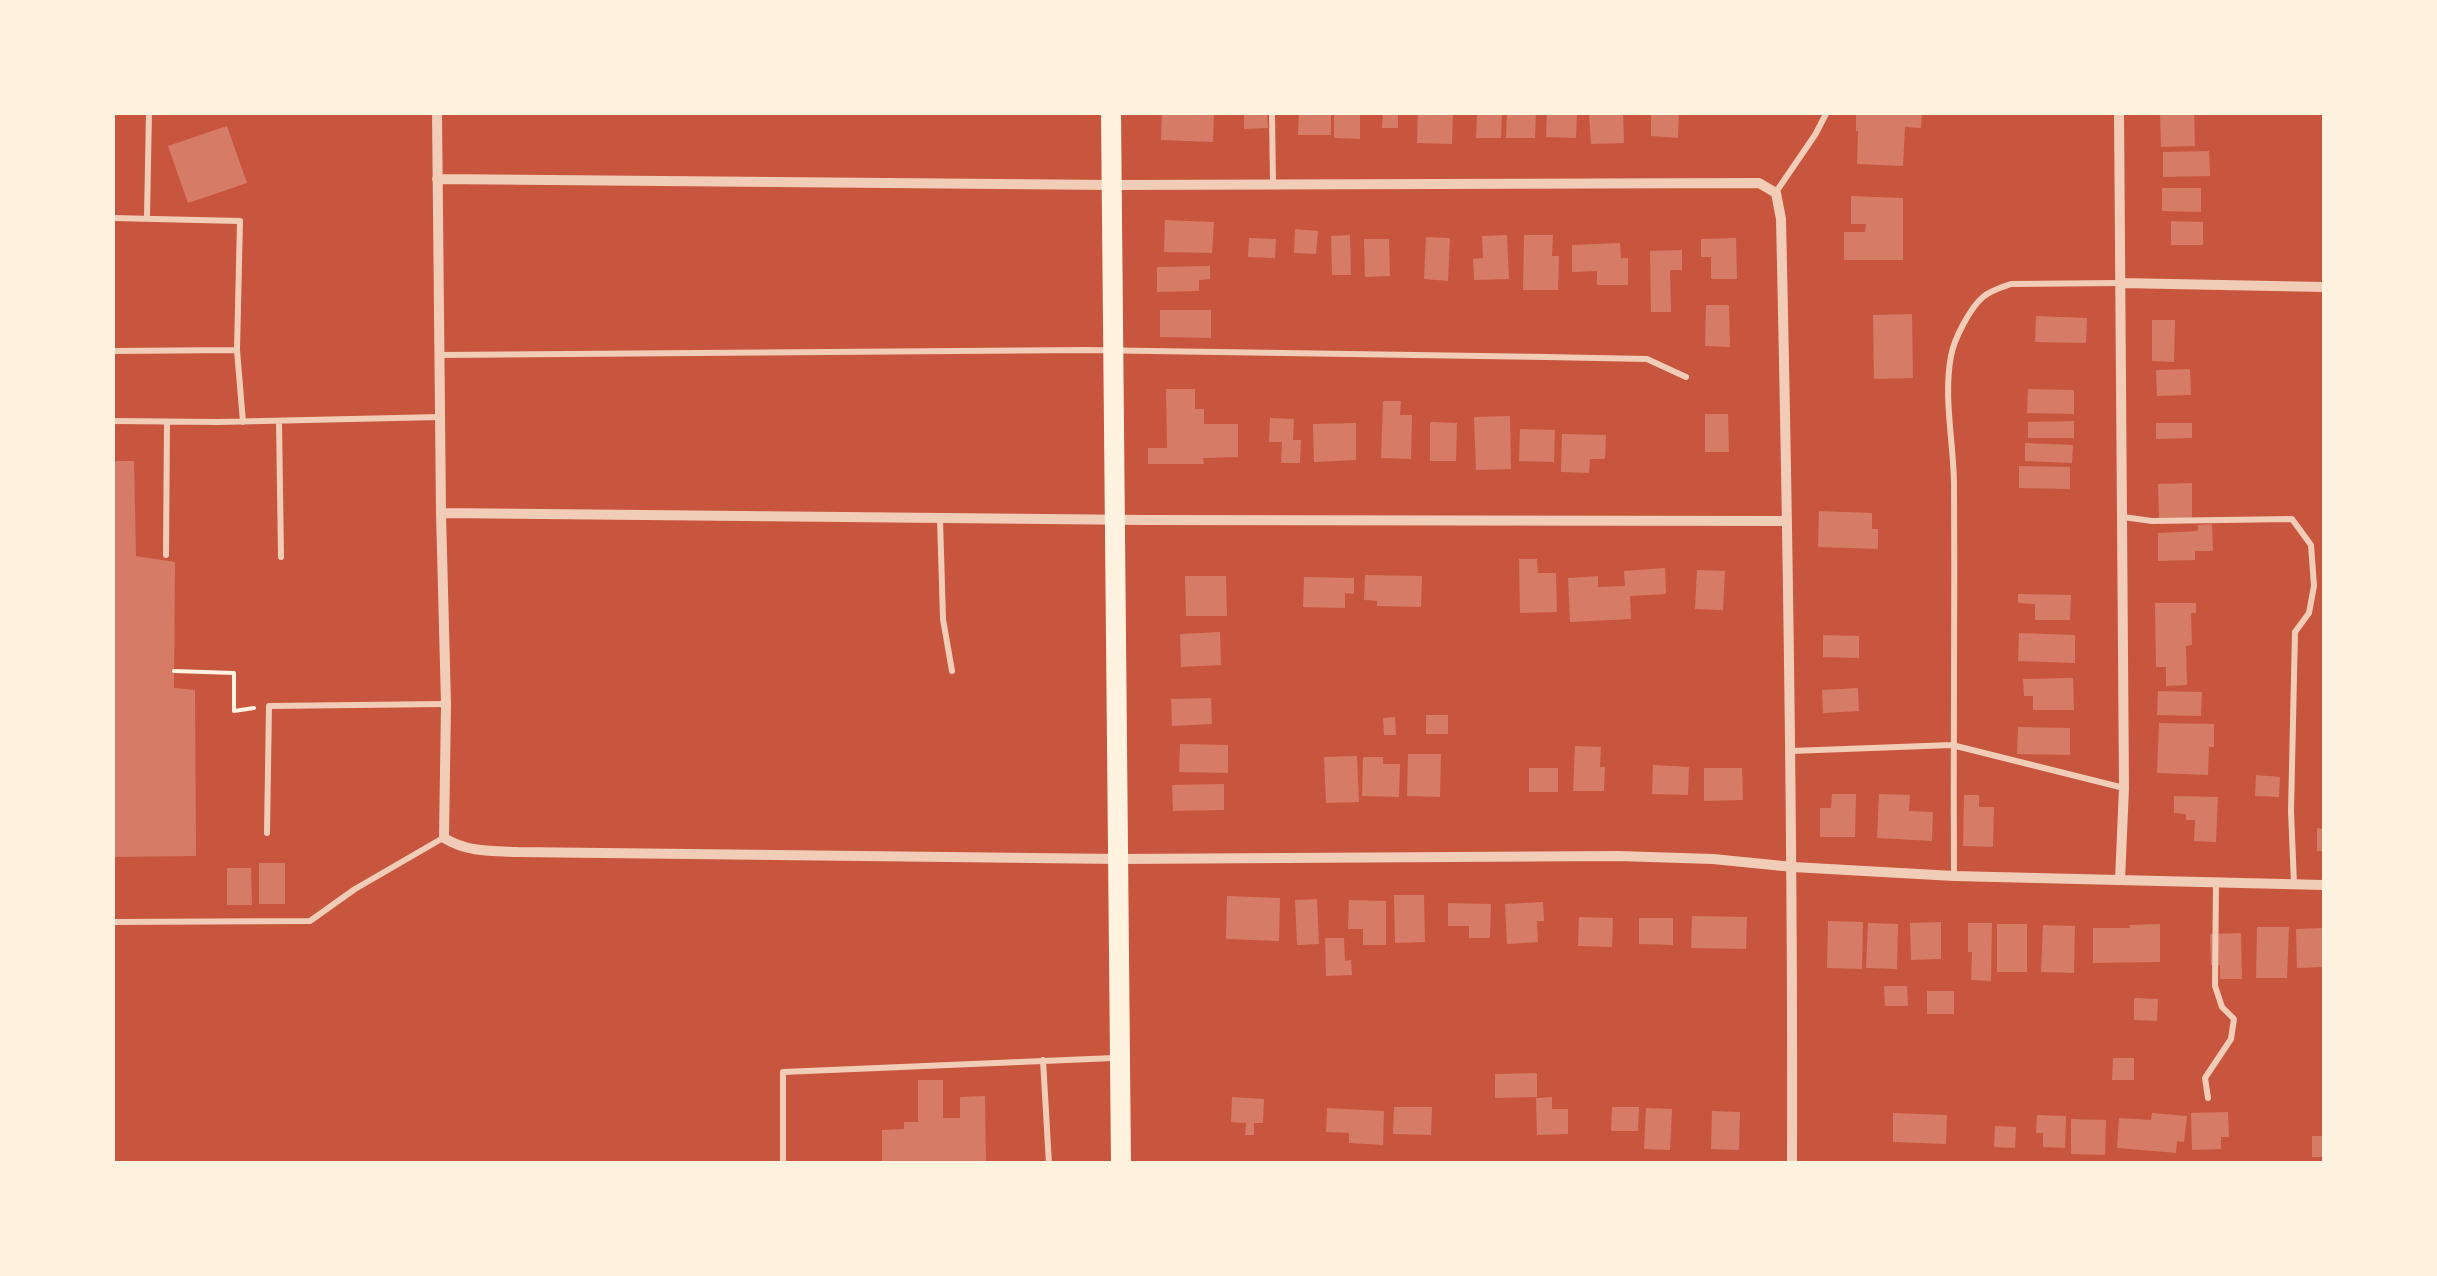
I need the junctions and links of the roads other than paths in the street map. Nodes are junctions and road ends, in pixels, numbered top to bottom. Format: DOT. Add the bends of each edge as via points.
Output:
graph roads {
  1 [pos="149,112"];
  2 [pos="436,112"];
  3 [pos="1112,112"];
  4 [pos="1272,112"];
  5 [pos="1827,112"];
  6 [pos="2119,112"];
  7 [pos="437,180"];
  8 [pos="1273,184"];
  9 [pos="1112,185"];
  10 [pos="1776,193"];
  11 [pos="147,217"];
  12 [pos="112,218"];
  13 [pos="2120,283"];
  14 [pos="2324,288"];
  15 [pos="237,350"];
  16 [pos="1114,350"];
  17 [pos="112,351"];
  18 [pos="439,355"];
  19 [pos="1686,378"];
  20 [pos="440,418"];
  21 [pos="112,421"];
  22 [pos="279,421"];
  23 [pos="167,422"];
  24 [pos="243,422"];
  25 [pos="441,512"];
  26 [pos="2123,517"];
  27 [pos="940,518"];
  28 [pos="1115,520"];
  29 [pos="1787,522"];
  30 [pos="166,555"];
  31 [pos="281,558"];
  32 [pos="952,672"];
  33 [pos="446,704"];
  34 [pos="1952,745"];
  35 [pos="1791,751"];
  36 [pos="2124,788"];
  37 [pos="267,833"];
  38 [pos="444,838"];
  39 [pos="1119,859"];
  40 [pos="1793,867"];
  41 [pos="1954,876"];
  42 [pos="2120,880"];
  43 [pos="2216,882"];
  44 [pos="2294,884"];
  45 [pos="2324,884"];
  46 [pos="112,922"];
  47 [pos="1120,1058"];
  48 [pos="1043,1060"];
  49 [pos="2208,1098"];
  50 [pos="783,1164"];
  51 [pos="1049,1164"];
  52 [pos="1121,1164"];
  53 [pos="1792,1164"];
  1 -- 11 [label="lane"];
  2 -- 7 [label="street"];
  3 -- 9 [label="main road"];
  4 -- 8 [label="lane"];
  5 -- 10 [label="lane"];
  6 -- 13 [label="street"];
  7 -- 9 [label="street"];
  7 -- 18 [label="street"];
  8 -- 9 [label="street"];
  8 -- 10 [label="street" via="1759,184"];
  9 -- 16 [label="main road"];
  10 -- 29 [label="street"];
  11 -- 12 [label="lane"];
  11 -- 15 [label="lane" via="240,221"];
  13 -- 14 [label="street"];
  13 -- 26 [label="street"];
  13 -- 34 [label="lane" via="2011,284 1982,297 1958,334 1949,398"];
  15 -- 17 [label="lane"];
  15 -- 24 [label="lane"];
  16 -- 18 [label="lane"];
  16 -- 19 [label="lane" via="1646,359"];
  16 -- 28 [label="main road"];
  18 -- 20 [label="street"];
  20 -- 22 [label="lane"];
  20 -- 25 [label="street"];
  21 -- 23 [label="lane"];
  22 -- 24 [label="lane"];
  22 -- 31 [label="lane"];
  23 -- 24 [label="lane"];
  23 -- 30 [label="lane"];
  25 -- 27 [label="street"];
  25 -- 33 [label="street"];
  26 -- 36 [label="street"];
  26 -- 44 [label="lane" via="2292,519 2311,545 2314,586 2309,612 2295,632"];
  27 -- 28 [label="street"];
  27 -- 32 [label="lane"];
  28 -- 29 [label="street"];
  28 -- 39 [label="main road"];
  29 -- 35 [label="street"];
  33 -- 37 [label="lane" via="269,706"];
  33 -- 38 [label="street"];
  34 -- 35 [label="lane"];
  34 -- 36 [label="lane"];
  34 -- 41 [label="lane"];
  35 -- 40 [label="street"];
  36 -- 42 [label="street"];
  38 -- 39 [label="street" via="466,849 517,852"];
  38 -- 46 [label="lane" via="310,921"];
  39 -- 40 [label="street" via="1618,856"];
  39 -- 47 [label="main road"];
  40 -- 41 [label="street"];
  40 -- 53 [label="street"];
  41 -- 42 [label="street"];
  42 -- 43 [label="street"];
  43 -- 44 [label="street"];
  43 -- 49 [label="lane" via="2214,986 2234,1020 2231,1039 2206,1078"];
  44 -- 45 [label="street"];
  47 -- 48 [label="lane"];
  47 -- 52 [label="main road"];
  48 -- 50 [label="lane" via="783,1072"];
  48 -- 51 [label="lane"];
}
